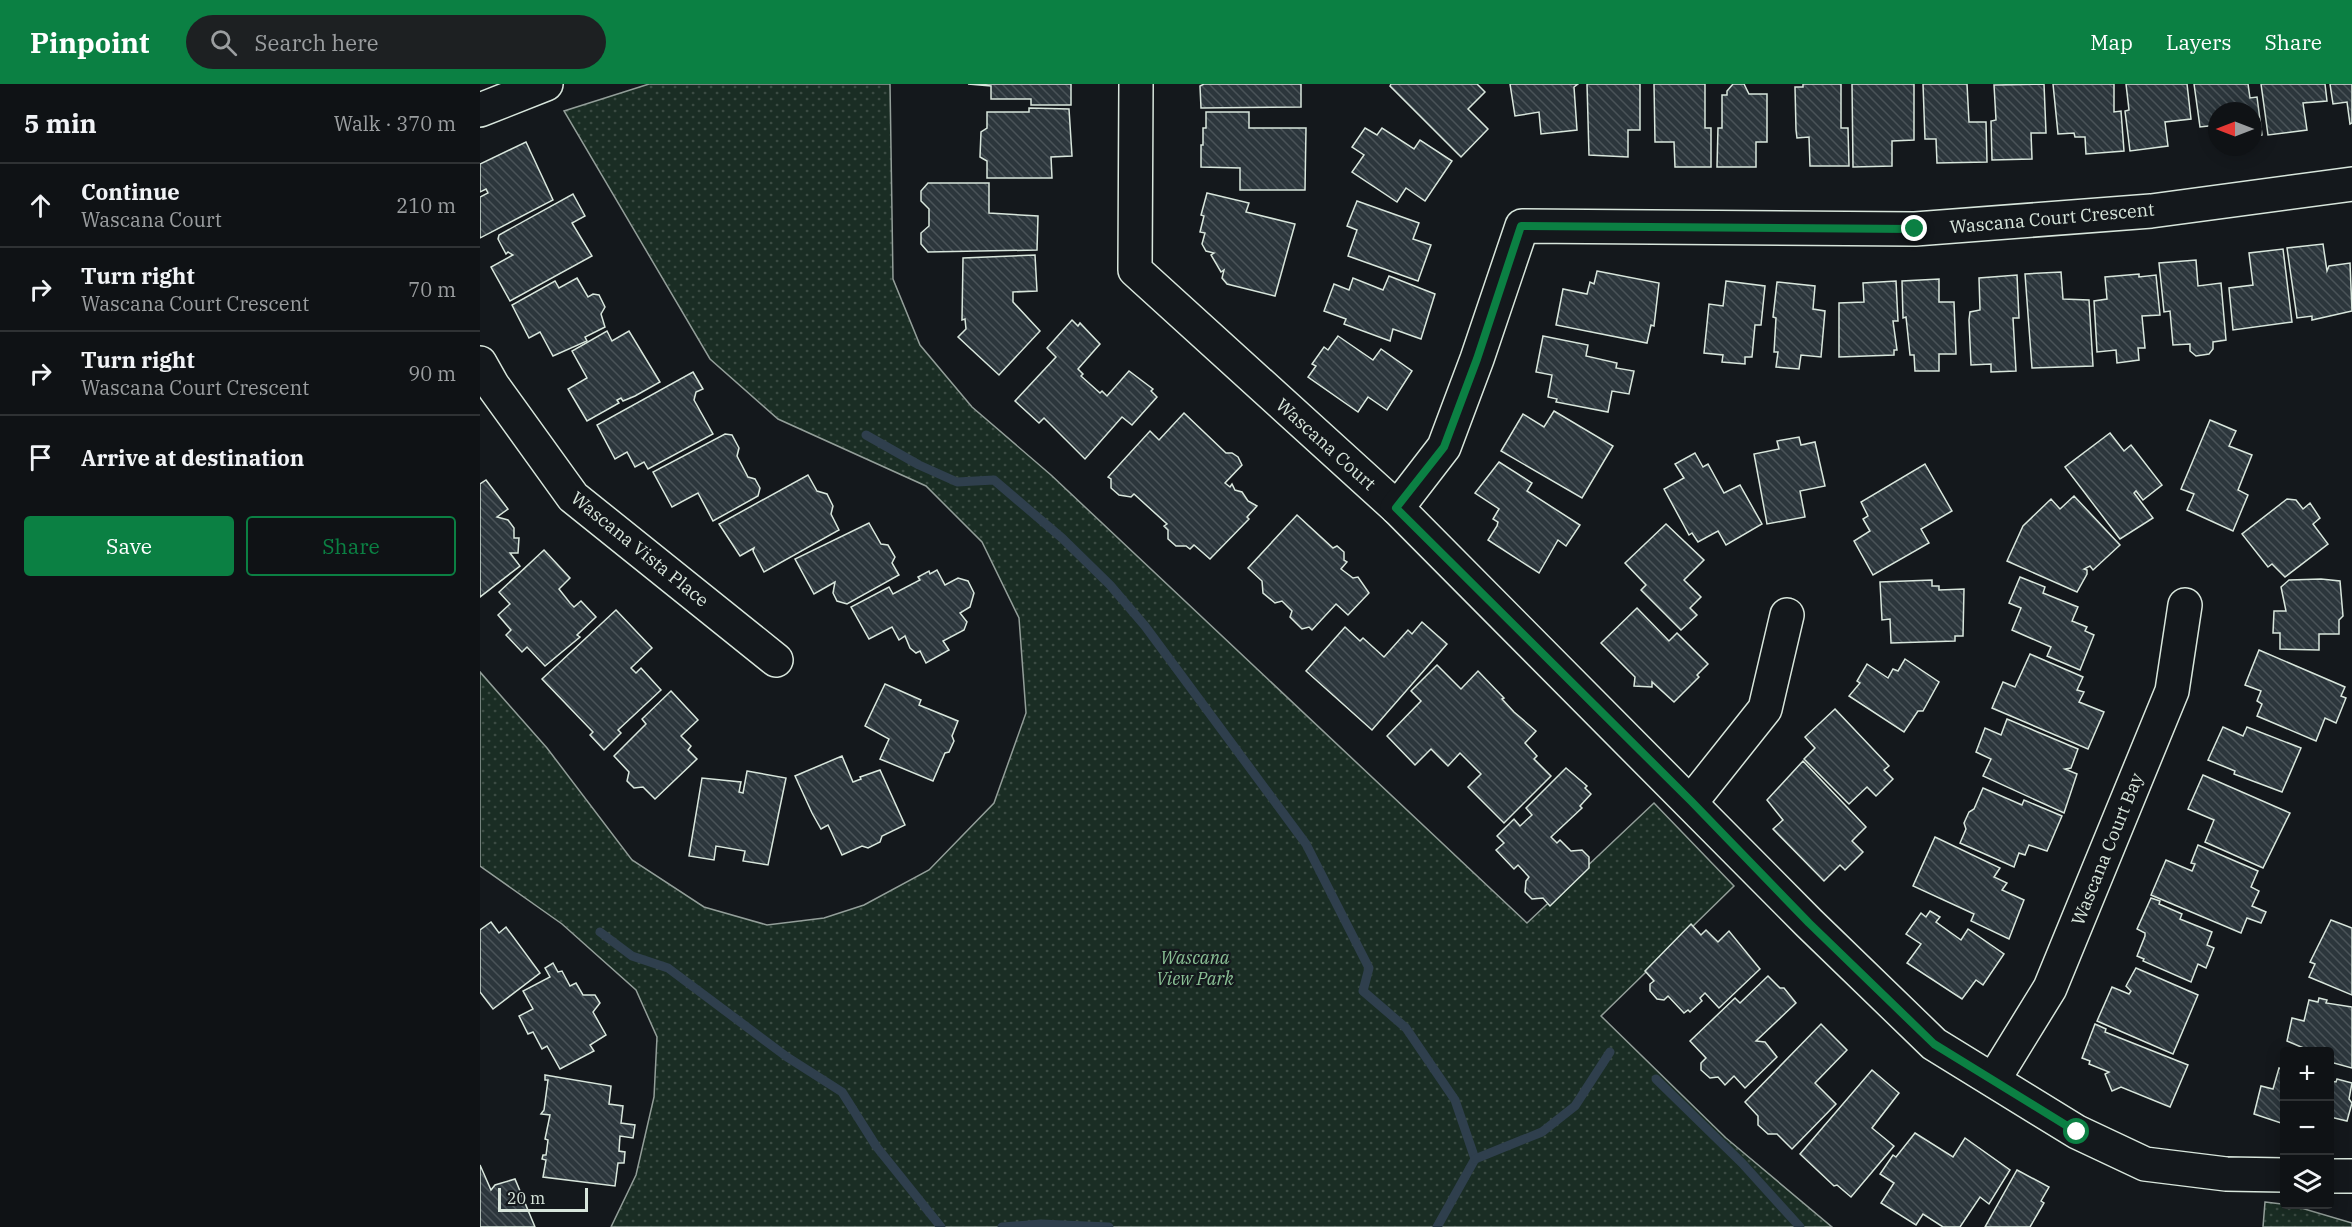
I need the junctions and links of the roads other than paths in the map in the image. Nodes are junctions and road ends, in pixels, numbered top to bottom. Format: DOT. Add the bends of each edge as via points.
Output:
graph roads {
  1 [pos="546,84"];
  2 [pos="1136,84"];
  3 [pos="480,110"];
  4 [pos="2352,184"];
  5 [pos="480,363"];
  6 [pos="1396,508"];
  7 [pos="2185,605"];
  8 [pos="1787,615"];
  9 [pos="776,660"];
  10 [pos="1691,801"];
  11 [pos="1994,1080"];
  12 [pos="2280,1175"];
  13 [pos="2334,1176"];
  14 [pos="2352,1176"];
  1 -- 3 [label="street"];
  2 -- 6 [label="street, Wascana Court" via="1135,270"];
  4 -- 6 [label="street, Wascana Court Crescent" via="2151,211 1915,229 1521,226 1444,447"];
  5 -- 9 [label="street, Wascana Vista Place" via="573,497"];
  6 -- 10 [label="street, Wascana Court"];
  7 -- 11 [label="street, Wascana Court Bay" via="2172,690 2050,988"];
  8 -- 10 [label="street" via="1765,709"];
  10 -- 11 [label="street, Wascana Court" via="1934,1044"];
  11 -- 12 [label="street, Wascana Court" via="2077,1132 2145,1164 2226,1174"];
  13 -- 14 [label="street"];
}
